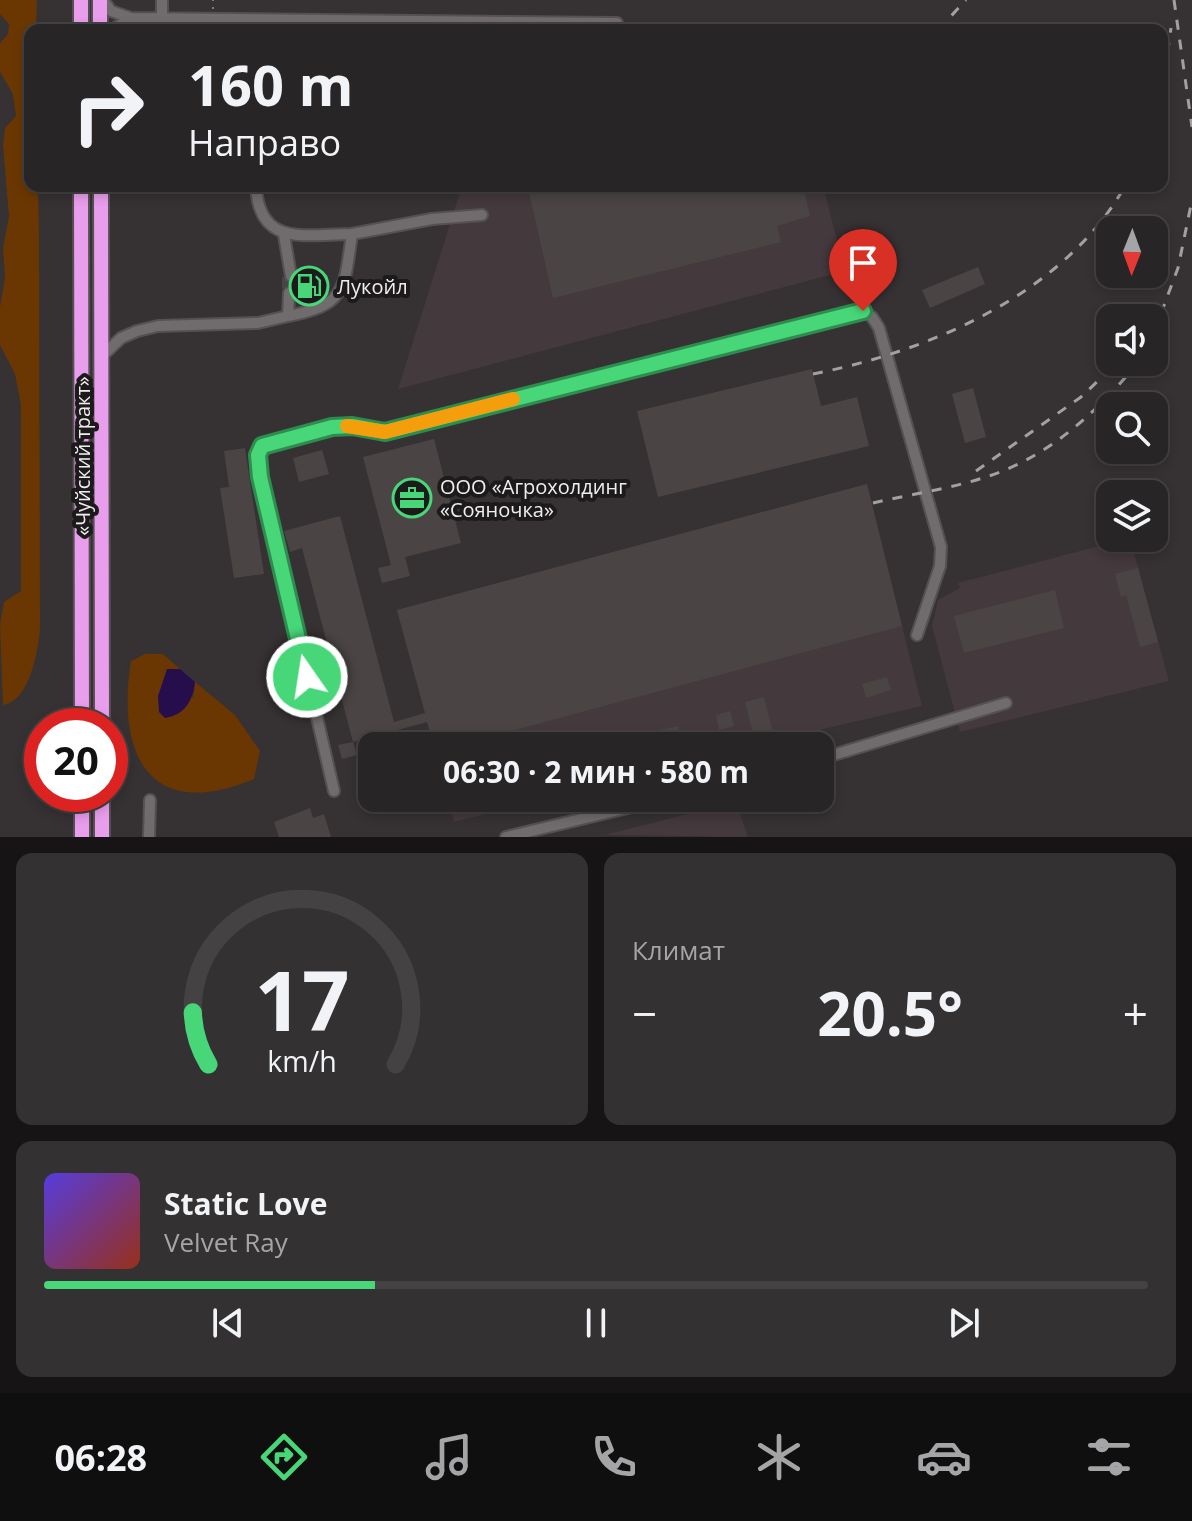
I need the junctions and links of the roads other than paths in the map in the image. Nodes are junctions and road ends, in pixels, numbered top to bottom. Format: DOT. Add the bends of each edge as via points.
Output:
graph roads {
  1 [pos="81,0"];
  2 [pos="102,0"];
  3 [pos="162,0"];
  4 [pos="162,16"];
  5 [pos="131,18"];
  6 [pos="233,19"];
  7 [pos="617,23"];
  8 [pos="81,24"];
  9 [pos="100,24"];
  10 [pos="122,24"];
  11 [pos="238,24"];
  12 [pos="81,192"];
  13 [pos="101,192"];
  14 [pos="257,192"];
  15 [pos="482,215"];
  16 [pos="352,234"];
  17 [pos="284,235"];
  18 [pos="291,276"];
  19 [pos="289,293"];
  20 [pos="288,316"];
  21 [pos="102,356"];
  22 [pos="917,635"];
  23 [pos="1006,703"];
  24 [pos="82,708"];
  25 [pos="102,708"];
  26 [pos="834,755"];
  27 [pos="334,791"];
  28 [pos="150,800"];
  29 [pos="82,812"];
  30 [pos="102,812"];
  31 [pos="610,812"];
  32 [pos="82,837"];
  33 [pos="102,837"];
  34 [pos="149,837"];
  35 [pos="506,837"];
  1 -- 8 [label="highway"];
  2 -- 5 [label="street" via="111,11"];
  2 -- 9 [label="highway"];
  3 -- 4 [label="street"];
  4 -- 5 [label="street"];
  4 -- 6 [label="street"];
  5 -- 10 [label="street"];
  6 -- 7 [label="street"];
  6 -- 11 [label="street"];
  12 -- 24 [label="highway, «Чуйский тракт»"];
  13 -- 21 [label="highway, «Чуйский тракт»"];
  14 -- 17 [label="street" via="269,227"];
  15 -- 16 [label="street"];
  16 -- 17 [label="street"];
  16 -- 20 [label="street" via="344,288 329,305"];
  17 -- 18 [label="street"];
  19 -- 20 [label="street"];
  20 -- 21 [label="street" via="258,323 147,329 121,338"];
  21 -- 25 [label="highway, «Чуйский тракт»"];
  22 -- 27 [label="street" via="940,566 941,547 879,328 863,311 385,432 332,427 262,446 258,463"];
  23 -- 26 [label="street"];
  28 -- 34 [label="street"];
  29 -- 32 [label="highway"];
  30 -- 33 [label="highway"];
  31 -- 35 [label="street"];
}
